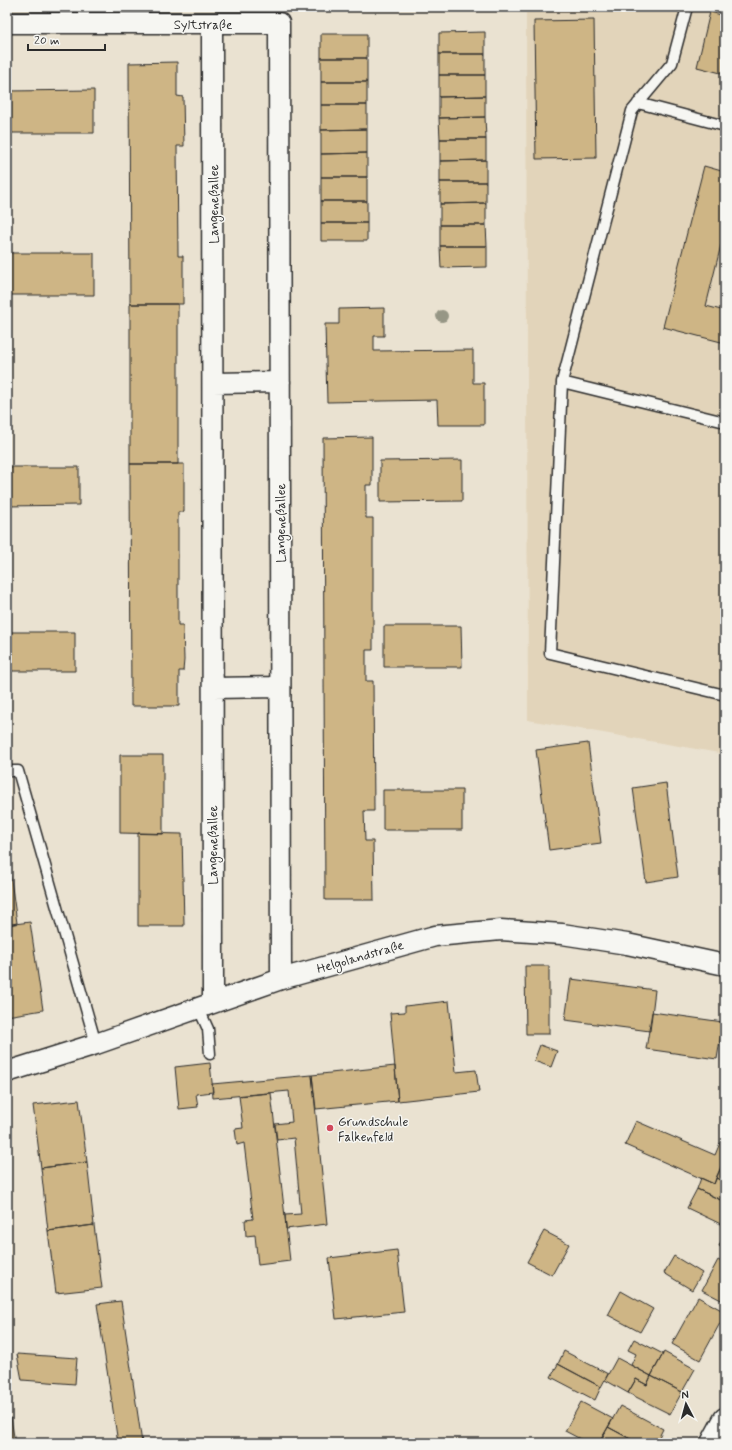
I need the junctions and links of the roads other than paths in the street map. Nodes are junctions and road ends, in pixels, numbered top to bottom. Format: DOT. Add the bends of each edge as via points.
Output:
graph roads {
  1 [pos="687,7"];
  2 [pos="7,23"];
  3 [pos="279,23"];
  4 [pos="212,24"];
  5 [pos="638,103"];
  6 [pos="725,126"];
  7 [pos="280,382"];
  8 [pos="562,382"];
  9 [pos="213,383"];
  10 [pos="725,422"];
  11 [pos="280,687"];
  12 [pos="213,688"];
  13 [pos="725,695"];
  14 [pos="7,771"];
  15 [pos="725,965"];
  16 [pos="281,979"];
  17 [pos="205,1005"];
  18 [pos="96,1044"];
  19 [pos="210,1054"];
  20 [pos="7,1072"];
  21 [pos="725,1419"];
  22 [pos="712,1443"];
  1 -- 5 [label="lane" via="672,62"];
  2 -- 4 [label="street, Syltstraße"];
  3 -- 4 [label="street, Syltstraße"];
  3 -- 7 [label="street, Langeneßallee"];
  4 -- 9 [label="street, Langeneßallee"];
  5 -- 6 [label="lane"];
  5 -- 8 [label="lane" via="632,111"];
  7 -- 9 [label="street"];
  7 -- 11 [label="street, Langeneßallee"];
  8 -- 10 [label="lane"];
  8 -- 13 [label="lane" via="550,653"];
  9 -- 12 [label="street, Langeneßallee"];
  11 -- 12 [label="street"];
  11 -- 16 [label="street, Langeneßallee"];
  12 -- 17 [label="street, Langeneßallee"];
  14 -- 18 [label="lane" via="18,771"];
  15 -- 16 [label="street, Helgolandstraße" via="622,943 562,934 501,930 435,936"];
  16 -- 17 [label="street, Helgolandstraße"];
  17 -- 18 [label="street, Helgolandstraße"];
  17 -- 19 [label="lane"];
  18 -- 20 [label="street, Helgolandstraße"];
  21 -- 22 [label="main road"];
}
